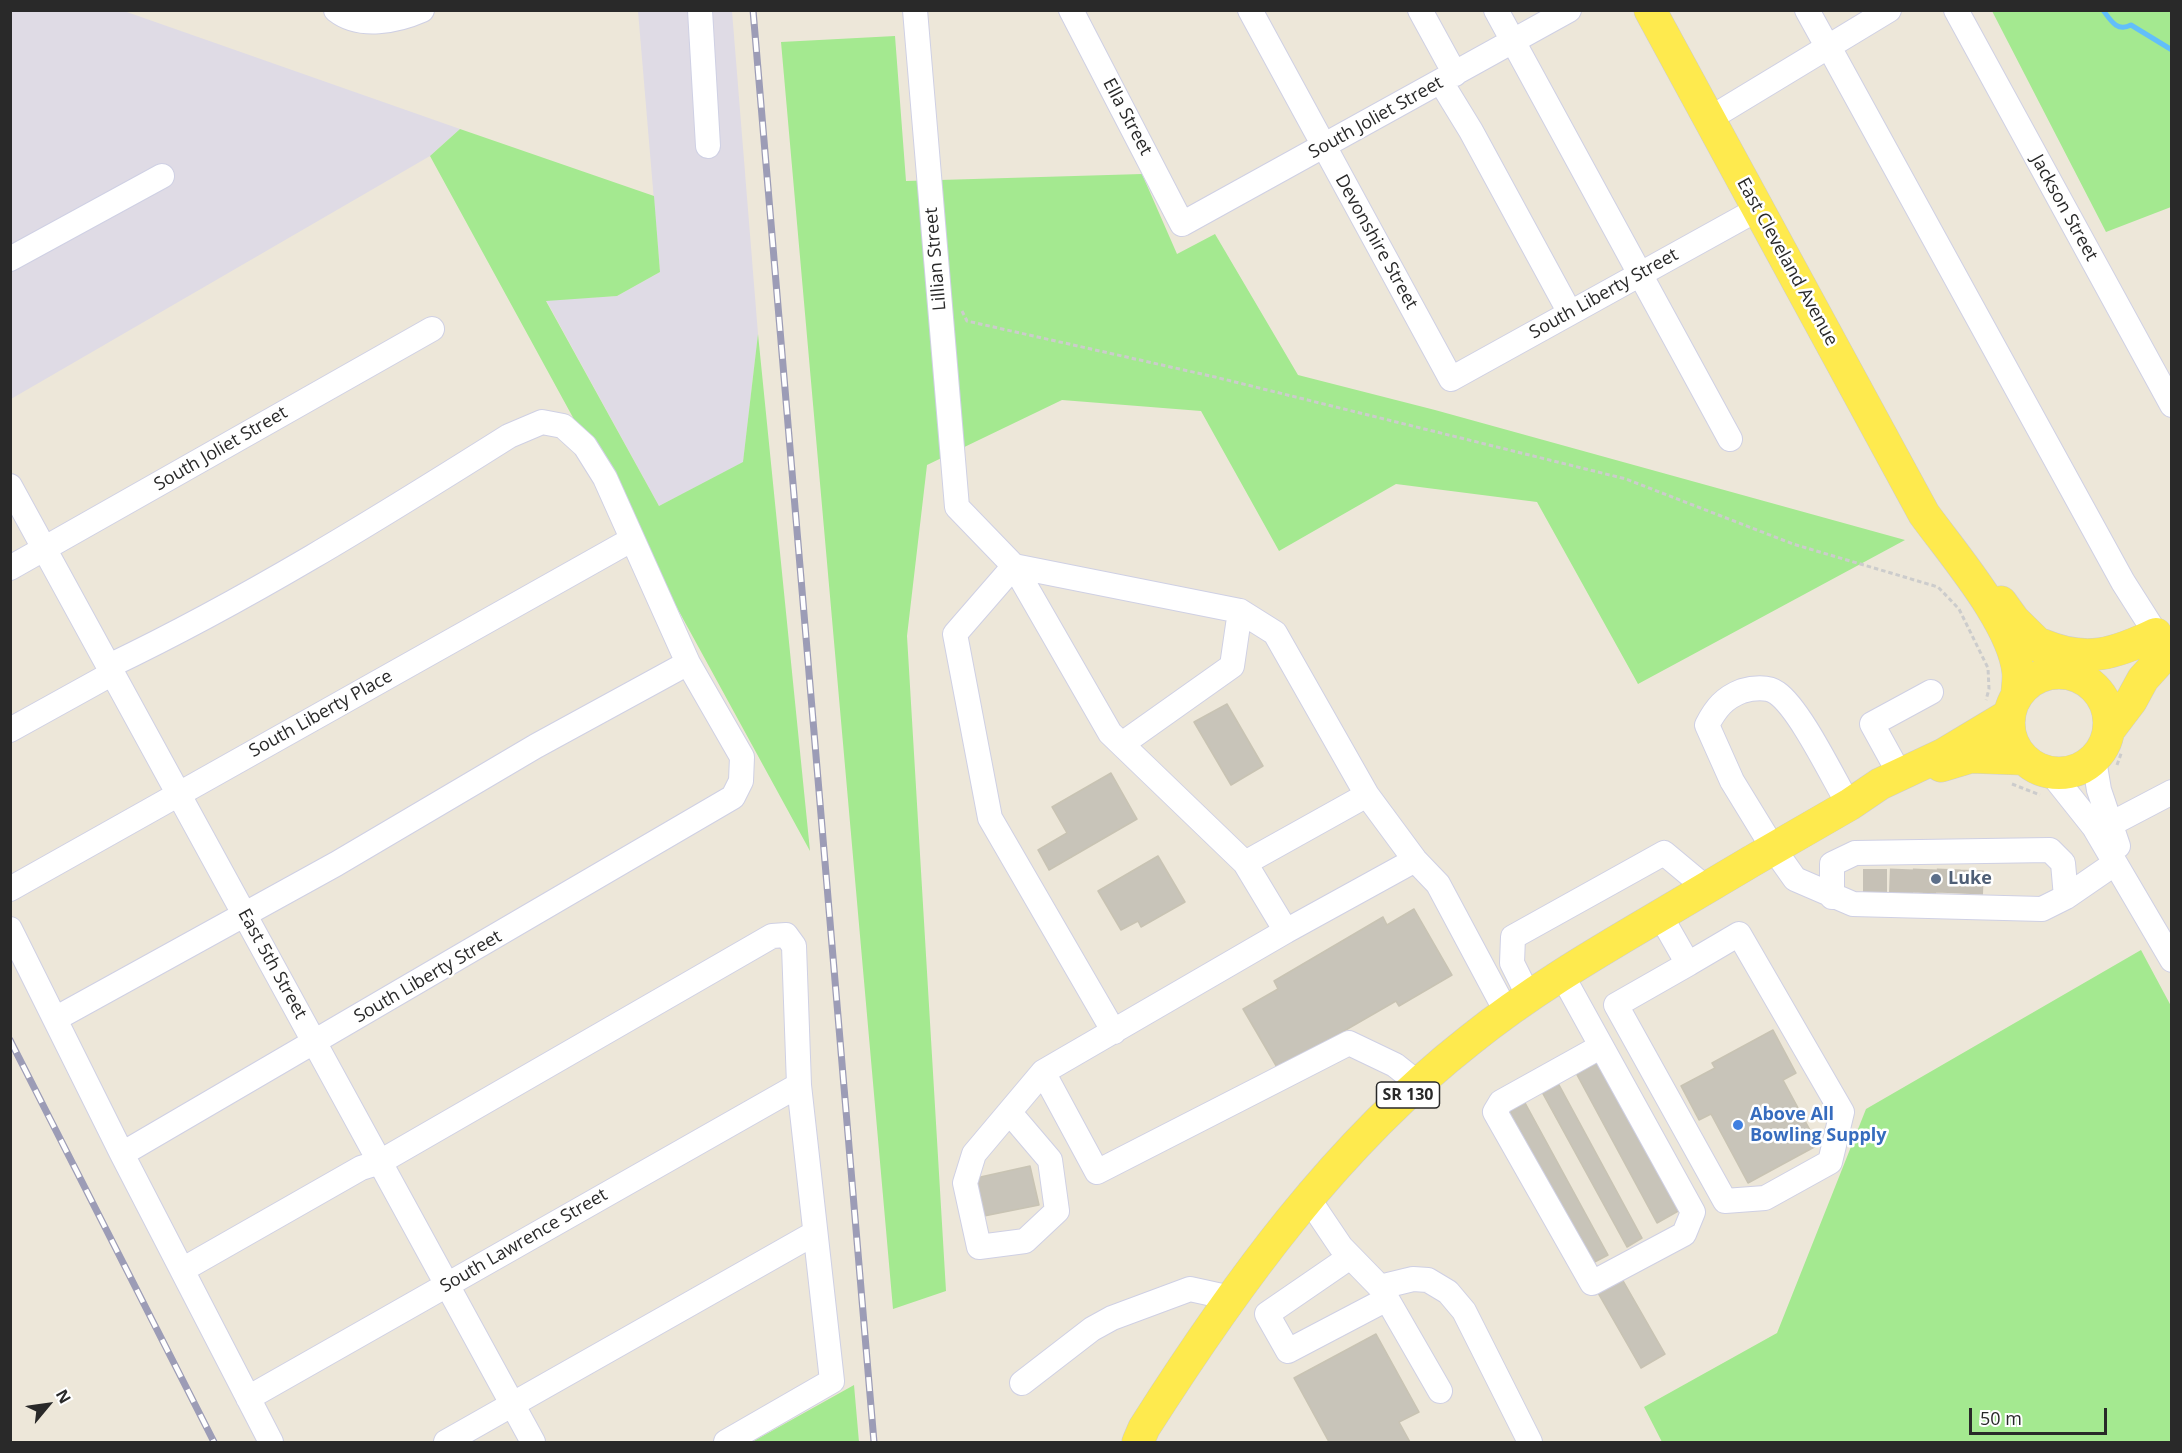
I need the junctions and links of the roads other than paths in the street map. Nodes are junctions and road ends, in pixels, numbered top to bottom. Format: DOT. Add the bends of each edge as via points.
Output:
graph roads {
  1 [pos="422,10"];
  2 [pos="700,10"];
  3 [pos="915,10"];
  4 [pos="1071,10"];
  5 [pos="1250,10"];
  6 [pos="1420,10"];
  7 [pos="1496,10"];
  8 [pos="1569,10"];
  9 [pos="1650,10"];
  10 [pos="1807,10"];
  11 [pos="1889,10"];
  12 [pos="1956,10"];
  13 [pos="337,11"];
  14 [pos="1512,42"];
  15 [pos="1829,48"];
  16 [pos="1448,78"];
  17 [pos="1709,119"];
  18 [pos="708,146"];
  19 [pos="1324,147"];
  20 [pos="162,176"];
  21 [pos="1758,208"];
  22 [pos="1182,224"];
  23 [pos="10,259"];
  24 [pos="1639,274"];
  25 [pos="1570,313"];
  26 [pos="432,328"];
  27 [pos="1451,379"];
  28 [pos="2172,405"];
  29 [pos="1730,439"];
  30 [pos="10,486"];
  31 [pos="1924,513"];
  32 [pos="631,540"];
  33 [pos="45,549"];
  34 [pos="1014,566"];
  35 [pos="10,568"];
  36 [pos="1240,611"];
  37 [pos="2166,635"];
  38 [pos="2039,643"];
  39 [pos="688,663"];
  40 [pos="111,670"];
  41 [pos="2076,676"];
  42 [pos="1931,692"];
  43 [pos="2003,707"];
  44 [pos="10,730"];
  45 [pos="2109,730"];
  46 [pos="1122,744"];
  47 [pos="2094,760"];
  48 [pos="1899,773"];
  49 [pos="2032,778"];
  50 [pos="2172,792"];
  51 [pos="178,794"];
  52 [pos="1367,795"];
  53 [pos="1849,805"];
  54 [pos="2109,825"];
  55 [pos="1773,848"];
  56 [pos="1415,860"];
  57 [pos="1245,863"];
  58 [pos="2114,864"];
  59 [pos="1706,888"];
  60 [pos="10,889"];
  61 [pos="1832,897"];
  62 [pos="2066,897"];
  63 [pos="2142,907"];
  64 [pos="244,914"];
  65 [pos="1660,915"];
  66 [pos="10,929"];
  67 [pos="1286,931"];
  68 [pos="2172,960"];
  69 [pos="1688,963"];
  70 [pos="1562,975"];
  71 [pos="1518,1005"];
  72 [pos="55,1019"];
  73 [pos="1114,1032"];
  74 [pos="315,1043"];
  75 [pos="1600,1047"];
  76 [pos="1043,1072"];
  77 [pos="1419,1084"];
  78 [pos="799,1085"];
  79 [pos="1010,1113"];
  80 [pos="122,1154"];
  81 [pos="380,1162"];
  82 [pos="1308,1198"];
  83 [pos="815,1233"];
  84 [pos="1350,1257"];
  85 [pos="182,1270"];
  86 [pos="448,1284"];
  87 [pos="1384,1293"];
  88 [pos="1231,1298"];
  89 [pos="1022,1383"];
  90 [pos="1440,1391"];
  91 [pos="248,1398"];
  92 [pos="512,1405"];
  93 [pos="271,1443"];
  94 [pos="446,1443"];
  95 [pos="533,1443"];
  96 [pos="726,1443"];
  97 [pos="1138,1443"];
  98 [pos="1530,1443"];
  1 -- 13 [label="street" via="372,23"];
  2 -- 18 [label="street"];
  3 -- 34 [label="street, Lillian Street" via="957,507"];
  4 -- 22 [label="street, Ella Street"];
  5 -- 19 [label="street, Devonshire Street"];
  6 -- 16 [label="street"];
  7 -- 14 [label="street"];
  8 -- 14 [label="street, South Joliet Street"];
  9 -- 17 [label="main road, East Cleveland Avenue"];
  10 -- 15 [label="street"];
  11 -- 15 [label="street"];
  12 -- 28 [label="street, Jackson Street"];
  14 -- 16 [label="street, South Joliet Street"];
  14 -- 24 [label="street"];
  15 -- 17 [label="street"];
  15 -- 37 [label="street" via="2122,582"];
  16 -- 19 [label="street, South Joliet Street"];
  16 -- 25 [label="street" via="1471,131"];
  17 -- 21 [label="main road, East Cleveland Avenue"];
  19 -- 22 [label="street, South Joliet Street"];
  19 -- 27 [label="street, Devonshire Street"];
  20 -- 23 [label="street"];
  21 -- 24 [label="street, South Liberty Street"];
  21 -- 31 [label="main road, East Cleveland Avenue"];
  24 -- 25 [label="street, South Liberty Street"];
  24 -- 29 [label="street"];
  25 -- 27 [label="street, South Liberty Street"];
  26 -- 33 [label="street, South Joliet Street"];
  30 -- 33 [label="street, East 5th Street"];
  31 -- 38 [label="main road, East Cleveland Avenue" via="1978,572 2014,620"];
  31 -- 43 [label="main road, East Cleveland Avenue" via="1978,587 2007,635 2018,672"];
  32 -- 39 [label="street"];
  32 -- 40 [label="street" via="605,478 585,446 563,426 542,422 509,436 286,571"];
  32 -- 51 [label="street, South Liberty Place"];
  33 -- 35 [label="street, South Joliet Street"];
  33 -- 40 [label="street, East 5th Street"];
  34 -- 36 [label="street"];
  34 -- 46 [label="street" via="1110,733"];
  34 -- 73 [label="street" via="955,634 990,818"];
  36 -- 46 [label="street" via="1232,666"];
  36 -- 52 [label="street" via="1275,633"];
  37 -- 38 [label="main road" via="2086,656 2065,654"];
  37 -- 41 [label="main road" via="2121,666"];
  37 -- 45 [label="main road" via="2131,701"];
  38 -- 41 [label="main road, East Cleveland Avenue"];
  39 -- 64 [label="street"];
  39 -- 74 [label="street, South Liberty Street" via="742,758 741,781 733,797"];
  40 -- 44 [label="street"];
  40 -- 51 [label="street, East 5th Street"];
  41 -- 43 [label="main road" via="2053,673 2039,677"];
  41 -- 45 [label="main road" via="2095,688 2104,700"];
  42 -- 48 [label="street" via="1872,724"];
  43 -- 48 [label="main road" via="1944,754"];
  43 -- 49 [label="main road" via="2015,746"];
  45 -- 47 [label="main road"];
  46 -- 57 [label="street"];
  47 -- 49 [label="main road" via="2074,771"];
  47 -- 54 [label="street"];
  48 -- 53 [label="main road"];
  49 -- 53 [label="main road" via="1971,757 1932,769"];
  49 -- 58 [label="street" via="2087,817"];
  50 -- 54 [label="street"];
  51 -- 60 [label="street, South Liberty Place"];
  51 -- 64 [label="street, East 5th Street"];
  52 -- 56 [label="street"];
  52 -- 57 [label="street"];
  53 -- 55 [label="main road, SR 130"];
  53 -- 55 [label="street" via="1791,706 1776,691 1753,687 1727,697 1707,725 1732,781"];
  54 -- 63 [label="street"];
  55 -- 59 [label="main road, SR 130"];
  55 -- 61 [label="street" via="1795,879"];
  56 -- 67 [label="street"];
  56 -- 71 [label="street" via="1438,884"];
  57 -- 67 [label="street"];
  58 -- 62 [label="street"];
  58 -- 63 [label="street"];
  59 -- 65 [label="main road, SR 130"];
  59 -- 71 [label="street" via="1664,853 1513,937"];
  61 -- 62 [label="street" via="1853,904 1875,899 1959,900 2042,909"];
  61 -- 62 [label="street" via="1832,864 1855,854 1875,859 1937,859 2050,850 2063,863"];
  63 -- 68 [label="street"];
  64 -- 72 [label="street"];
  64 -- 74 [label="street, East 5th Street"];
  65 -- 69 [label="street"];
  65 -- 70 [label="main road, SR 130"];
  66 -- 72 [label="street"];
  67 -- 73 [label="street"];
  69 -- 69 [label="street" via="1739,934 1842,1112 1830,1162 1765,1198 1725,1201 1616,1005"];
  70 -- 71 [label="main road, SR 130"];
  70 -- 75 [label="street"];
  71 -- 77 [label="main road, SR 130" via="1469,1040"];
  72 -- 80 [label="street"];
  73 -- 76 [label="street"];
  74 -- 80 [label="street, South Liberty Street"];
  74 -- 81 [label="street, East 5th Street"];
  75 -- 75 [label="street" via="1693,1212 1684,1234 1592,1283 1495,1112 1501,1102"];
  76 -- 77 [label="street" via="1097,1172 1349,1043 1395,1065"];
  76 -- 79 [label="street"];
  77 -- 82 [label="main road, SR 130"];
  78 -- 81 [label="street" via="794,946 786,935 772,936"];
  78 -- 83 [label="street"];
  78 -- 86 [label="street, South Lawrence Street"];
  79 -- 79 [label="street" via="974,1154 965,1183 979,1247 1025,1241 1057,1211 1050,1160"];
  80 -- 85 [label="street"];
  81 -- 85 [label="street" via="361,1168"];
  81 -- 86 [label="street, East 5th Street"];
  82 -- 84 [label="street"];
  82 -- 88 [label="main road, SR 130"];
  83 -- 92 [label="street"];
  83 -- 96 [label="street" via="832,1381"];
  84 -- 87 [label="street"];
  84 -- 87 [label="street" via="1267,1314 1288,1351"];
  85 -- 91 [label="street"];
  86 -- 91 [label="street, South Lawrence Street"];
  86 -- 92 [label="street, East 5th Street"];
  87 -- 90 [label="street"];
  87 -- 98 [label="street" via="1413,1279 1428,1280 1448,1292 1464,1311"];
  88 -- 89 [label="street" via="1190,1289 1112,1318"];
  88 -- 97 [label="main road, SR 130" via="1156,1409"];
  91 -- 93 [label="street"];
  92 -- 94 [label="street"];
  92 -- 95 [label="street, East 5th Street"];
}
